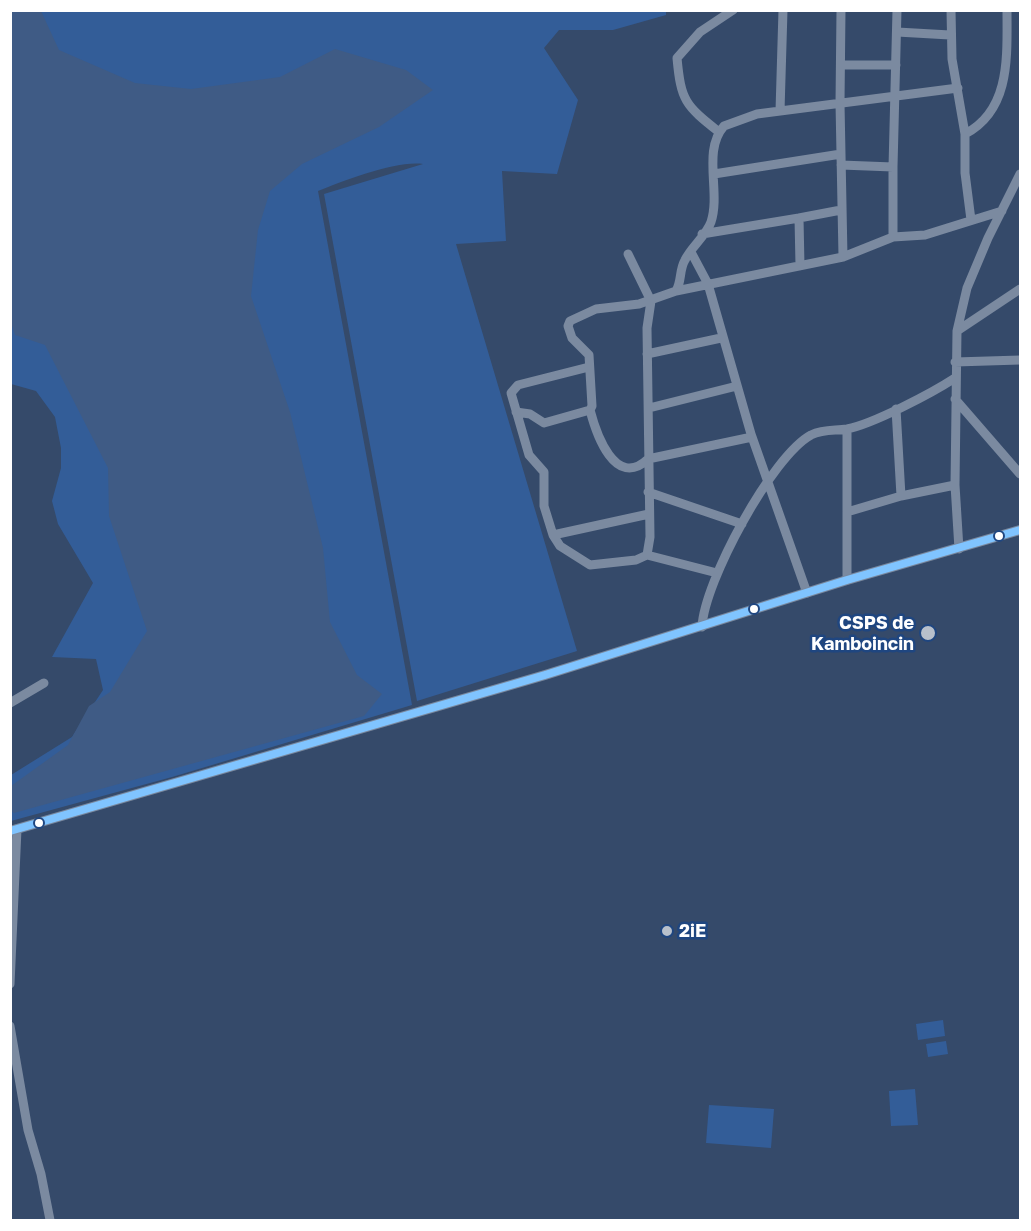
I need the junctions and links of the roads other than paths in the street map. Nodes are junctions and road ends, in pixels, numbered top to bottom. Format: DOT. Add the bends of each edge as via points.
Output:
graph roads {
  1 [pos="733,10"];
  2 [pos="783,10"];
  3 [pos="842,10"];
  4 [pos="897,10"];
  5 [pos="951,10"];
  6 [pos="1007,10"];
  7 [pos="897,32"];
  8 [pos="950,35"];
  9 [pos="842,65"];
  10 [pos="896,65"];
  11 [pos="958,88"];
  12 [pos="894,98"];
  13 [pos="840,103"];
  14 [pos="780,111"];
  15 [pos="719,132"];
  16 [pos="965,134"];
  17 [pos="840,154"];
  18 [pos="841,165"];
  19 [pos="893,167"];
  20 [pos="714,174"];
  21 [pos="1020,174"];
  22 [pos="842,210"];
  23 [pos="1002,211"];
  24 [pos="799,218"];
  25 [pos="971,220"];
  26 [pos="702,234"];
  27 [pos="893,237"];
  28 [pos="691,252"];
  29 [pos="628,254"];
  30 [pos="843,257"];
  31 [pos="800,266"];
  32 [pos="708,284"];
  33 [pos="1020,289"];
  34 [pos="676,291"];
  35 [pos="651,301"];
  36 [pos="957,331"];
  37 [pos="721,338"];
  38 [pos="647,354"];
  39 [pos="1020,360"];
  40 [pos="955,362"];
  41 [pos="589,367"];
  42 [pos="955,378"];
  43 [pos="737,386"];
  44 [pos="955,399"];
  45 [pos="649,408"];
  46 [pos="896,409"];
  47 [pos="590,410"];
  48 [pos="516,412"];
  49 [pos="847,429"];
  50 [pos="753,437"];
  51 [pos="648,459"];
  52 [pos="1020,474"];
  53 [pos="768,483"];
  54 [pos="955,485"];
  55 [pos="648,492"];
  56 [pos="901,496"];
  57 [pos="847,512"];
  58 [pos="649,514"];
  59 [pos="742,524"];
  60 [pos="1020,530"];
  61 [pos="553,535"];
  62 [pos="959,549"];
  63 [pos="647,555"];
  64 [pos="717,573"];
  65 [pos="847,580"];
  66 [pos="807,593"];
  67 [pos="702,627"];
  68 [pos="44,683"];
  69 [pos="10,703"];
  70 [pos="14,835"];
  71 [pos="10,984"];
  72 [pos="10,1026"];
  73 [pos="50,1221"];
  1 -- 15 [label="street" via="700,32 677,58 681,93 686,102"];
  2 -- 14 [label="street"];
  3 -- 9 [label="street"];
  4 -- 7 [label="street"];
  5 -- 8 [label="street"];
  6 -- 16 [label="street" via="1006,64 998,98 990,117"];
  7 -- 8 [label="street"];
  7 -- 10 [label="street"];
  8 -- 11 [label="street"];
  9 -- 10 [label="street"];
  9 -- 13 [label="street"];
  10 -- 12 [label="street"];
  11 -- 12 [label="street"];
  11 -- 16 [label="street"];
  12 -- 13 [label="street"];
  12 -- 19 [label="street"];
  13 -- 14 [label="street"];
  13 -- 17 [label="street"];
  14 -- 15 [label="street" via="744,117"];
  15 -- 20 [label="street" via="714,145"];
  16 -- 25 [label="street"];
  17 -- 18 [label="street"];
  17 -- 20 [label="street"];
  18 -- 19 [label="street"];
  18 -- 22 [label="street"];
  19 -- 27 [label="street"];
  20 -- 26 [label="street" via="711,222"];
  21 -- 23 [label="street"];
  22 -- 24 [label="street"];
  22 -- 30 [label="street"];
  23 -- 25 [label="street"];
  23 -- 36 [label="street" via="968,288"];
  24 -- 26 [label="street"];
  24 -- 31 [label="street"];
  25 -- 27 [label="street" via="925,235"];
  26 -- 28 [label="street"];
  27 -- 30 [label="street"];
  28 -- 32 [label="street"];
  28 -- 34 [label="street" via="683,263"];
  29 -- 35 [label="street"];
  30 -- 31 [label="street"];
  31 -- 32 [label="street"];
  32 -- 34 [label="street"];
  32 -- 37 [label="street"];
  33 -- 36 [label="street"];
  34 -- 35 [label="street"];
  35 -- 38 [label="street"];
  35 -- 41 [label="street" via="596,309 570,321 569,332 588,352"];
  36 -- 40 [label="street"];
  37 -- 38 [label="street"];
  37 -- 43 [label="street"];
  38 -- 45 [label="street"];
  39 -- 40 [label="street"];
  40 -- 42 [label="street"];
  41 -- 47 [label="street"];
  41 -- 48 [label="street" via="518,385 511,393"];
  42 -- 44 [label="street"];
  42 -- 46 [label="street"];
  43 -- 45 [label="street"];
  43 -- 50 [label="street"];
  44 -- 52 [label="street"];
  44 -- 54 [label="street"];
  45 -- 51 [label="street"];
  46 -- 49 [label="street"];
  46 -- 56 [label="street"];
  47 -- 48 [label="street" via="544,423 530,414"];
  47 -- 51 [label="street" via="602,447 613,460 626,466"];
  48 -- 61 [label="street" via="529,455 544,472 544,506"];
  49 -- 53 [label="street" via="811,435 787,454"];
  49 -- 57 [label="street"];
  50 -- 51 [label="street"];
  50 -- 53 [label="street"];
  51 -- 55 [label="street"];
  53 -- 59 [label="street"];
  53 -- 66 [label="street"];
  54 -- 56 [label="street"];
  54 -- 62 [label="street"];
  55 -- 58 [label="street"];
  55 -- 59 [label="street"];
  56 -- 57 [label="street"];
  57 -- 65 [label="street"];
  58 -- 61 [label="street"];
  58 -- 63 [label="street"];
  59 -- 64 [label="street"];
  60 -- 62 [label="main road"];
  61 -- 63 [label="street" via="560,546 590,565 636,561"];
  62 -- 65 [label="main road"];
  63 -- 64 [label="street"];
  64 -- 67 [label="street" via="703,610"];
  65 -- 66 [label="main road"];
  66 -- 67 [label="main road"];
  67 -- 70 [label="main road"];
  68 -- 69 [label="street"];
  70 -- 71 [label="street"];
  72 -- 73 [label="street" via="28,1130"];
}
